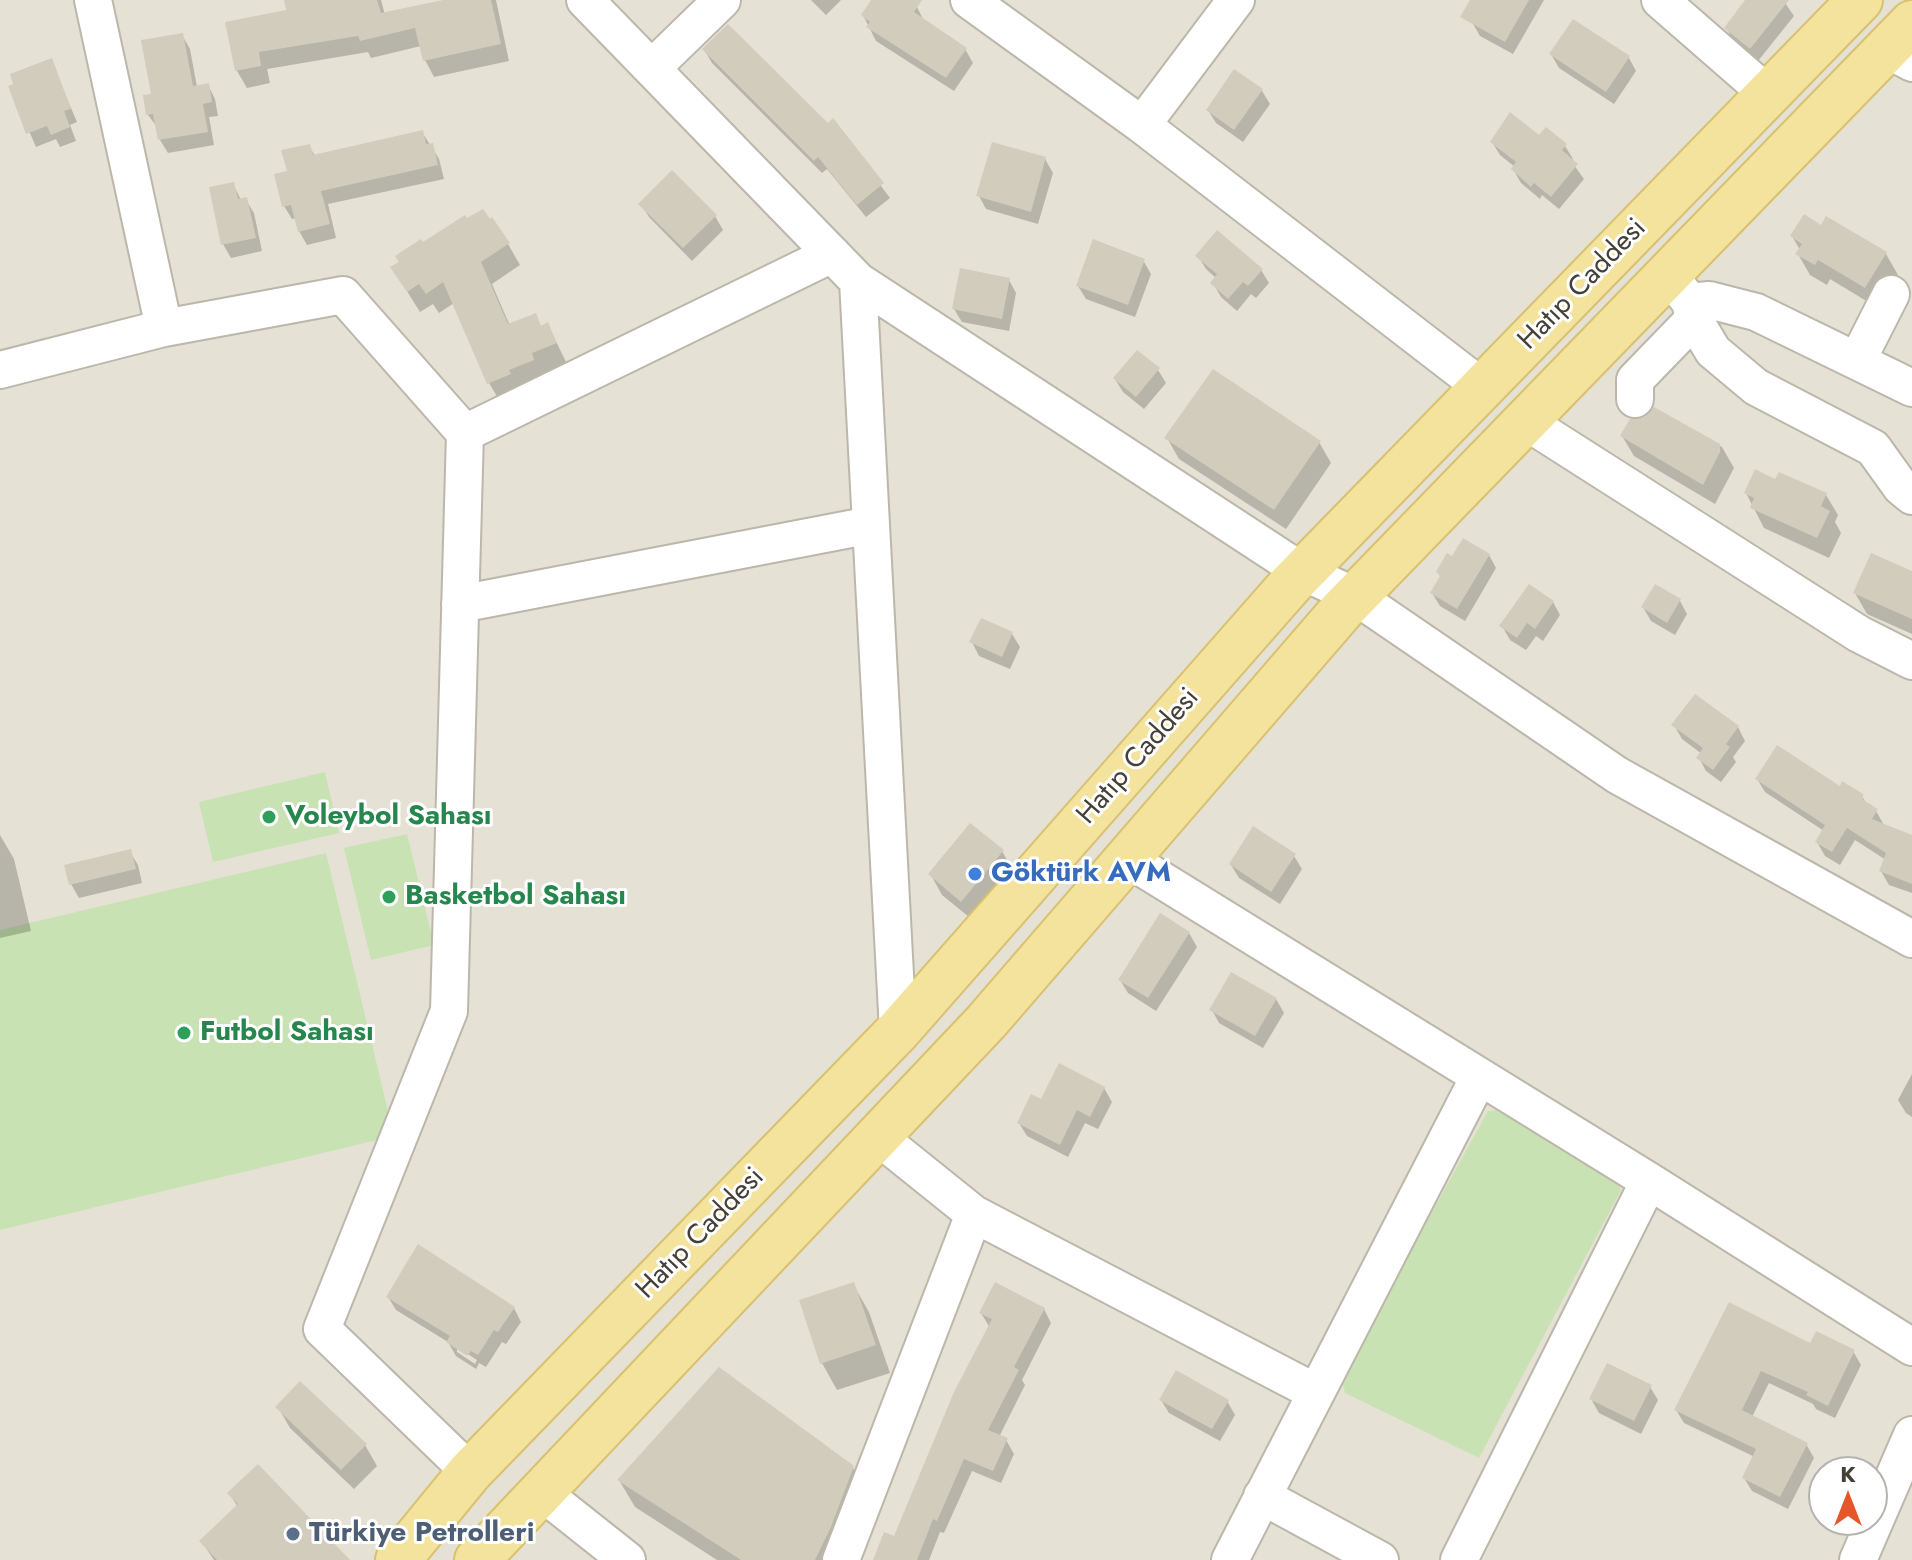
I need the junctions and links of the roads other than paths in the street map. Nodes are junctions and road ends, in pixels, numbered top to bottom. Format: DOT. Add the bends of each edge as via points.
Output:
graph roads {
  1 [pos="93,0"];
  2 [pos="585,0"];
  3 [pos="722,0"];
  4 [pos="969,0"];
  5 [pos="1236,0"];
  6 [pos="1660,0"];
  7 [pos="1860,0"];
  8 [pos="1903,45"];
  9 [pos="652,68"];
  10 [pos="1769,95"];
  11 [pos="1142,125"];
  12 [pos="832,254"];
  13 [pos="858,281"];
  14 [pos="1891,294"];
  15 [pos="1684,298"];
  16 [pos="164,328"];
  17 [pos="1857,361"];
  18 [pos="0,370"];
  19 [pos="1483,388"];
  20 [pos="1912,388"];
  21 [pos="1635,399"];
  22 [pos="1525,421"];
  23 [pos="465,433"];
  24 [pos="1912,496"];
  25 [pos="871,525"];
  26 [pos="1303,572"];
  27 [pos="1355,596"];
  28 [pos="460,604"];
  29 [pos="1912,661"];
  30 [pos="1126,858"];
  31 [pos="1912,939"];
  32 [pos="898,1031"];
  33 [pos="1479,1077"];
  34 [pos="877,1136"];
  35 [pos="1649,1181"];
  36 [pos="974,1214"];
  37 [pos="1912,1347"];
  38 [pos="1315,1392"];
  39 [pos="1912,1435"];
  40 [pos="470,1472"];
  41 [pos="540,1491"];
  42 [pos="1262,1496"];
  43 [pos="398,1560"];
  44 [pos="477,1560"];
  45 [pos="627,1560"];
  46 [pos="841,1560"];
  47 [pos="1230,1560"];
  48 [pos="1380,1560"];
  49 [pos="1459,1560"];
  50 [pos="1858,1560"];
  1 -- 16 [label="street"];
  2 -- 9 [label="street"];
  3 -- 9 [label="street"];
  4 -- 11 [label="street"];
  5 -- 11 [label="street"];
  6 -- 10 [label="street"];
  7 -- 10 [label="main road, Hatıp Caddesi"];
  8 -- 15 [label="main road, Hatıp Caddesi"];
  9 -- 12 [label="street"];
  10 -- 19 [label="main road, Hatıp Caddesi"];
  11 -- 19 [label="street"];
  12 -- 13 [label="street"];
  12 -- 23 [label="street"];
  13 -- 25 [label="street"];
  13 -- 26 [label="street"];
  14 -- 17 [label="street"];
  15 -- 17 [label="street" via="1756,312"];
  15 -- 21 [label="street" via="1635,380"];
  15 -- 22 [label="main road, Hatıp Caddesi"];
  15 -- 24 [label="street" via="1713,351 1756,387 1873,448"];
  16 -- 18 [label="street"];
  16 -- 23 [label="street" via="343,295"];
  17 -- 20 [label="street"];
  19 -- 26 [label="main road, Hatıp Caddesi"];
  22 -- 27 [label="main road, Hatıp Caddesi"];
  22 -- 29 [label="street" via="1859,634"];
  23 -- 28 [label="street"];
  25 -- 28 [label="street"];
  25 -- 32 [label="street"];
  26 -- 27 [label="street"];
  26 -- 32 [label="main road, Hatıp Caddesi"];
  27 -- 30 [label="main road, Hatıp Caddesi"];
  27 -- 31 [label="street" via="1617,775"];
  28 -- 40 [label="street" via="449,1011 322,1329"];
  30 -- 33 [label="street"];
  30 -- 34 [label="main road, Hatıp Caddesi" via="986,1022"];
  32 -- 40 [label="main road, Hatıp Caddesi"];
  33 -- 35 [label="street"];
  33 -- 38 [label="street"];
  34 -- 36 [label="street"];
  34 -- 41 [label="main road, Hatıp Caddesi"];
  35 -- 37 [label="street"];
  35 -- 49 [label="street"];
  36 -- 38 [label="street"];
  36 -- 46 [label="street"];
  38 -- 42 [label="street"];
  39 -- 50 [label="street"];
  40 -- 43 [label="main road, Hatıp Caddesi"];
  41 -- 44 [label="main road, Hatıp Caddesi"];
  41 -- 45 [label="street"];
  42 -- 47 [label="street"];
  42 -- 48 [label="street"];
}
